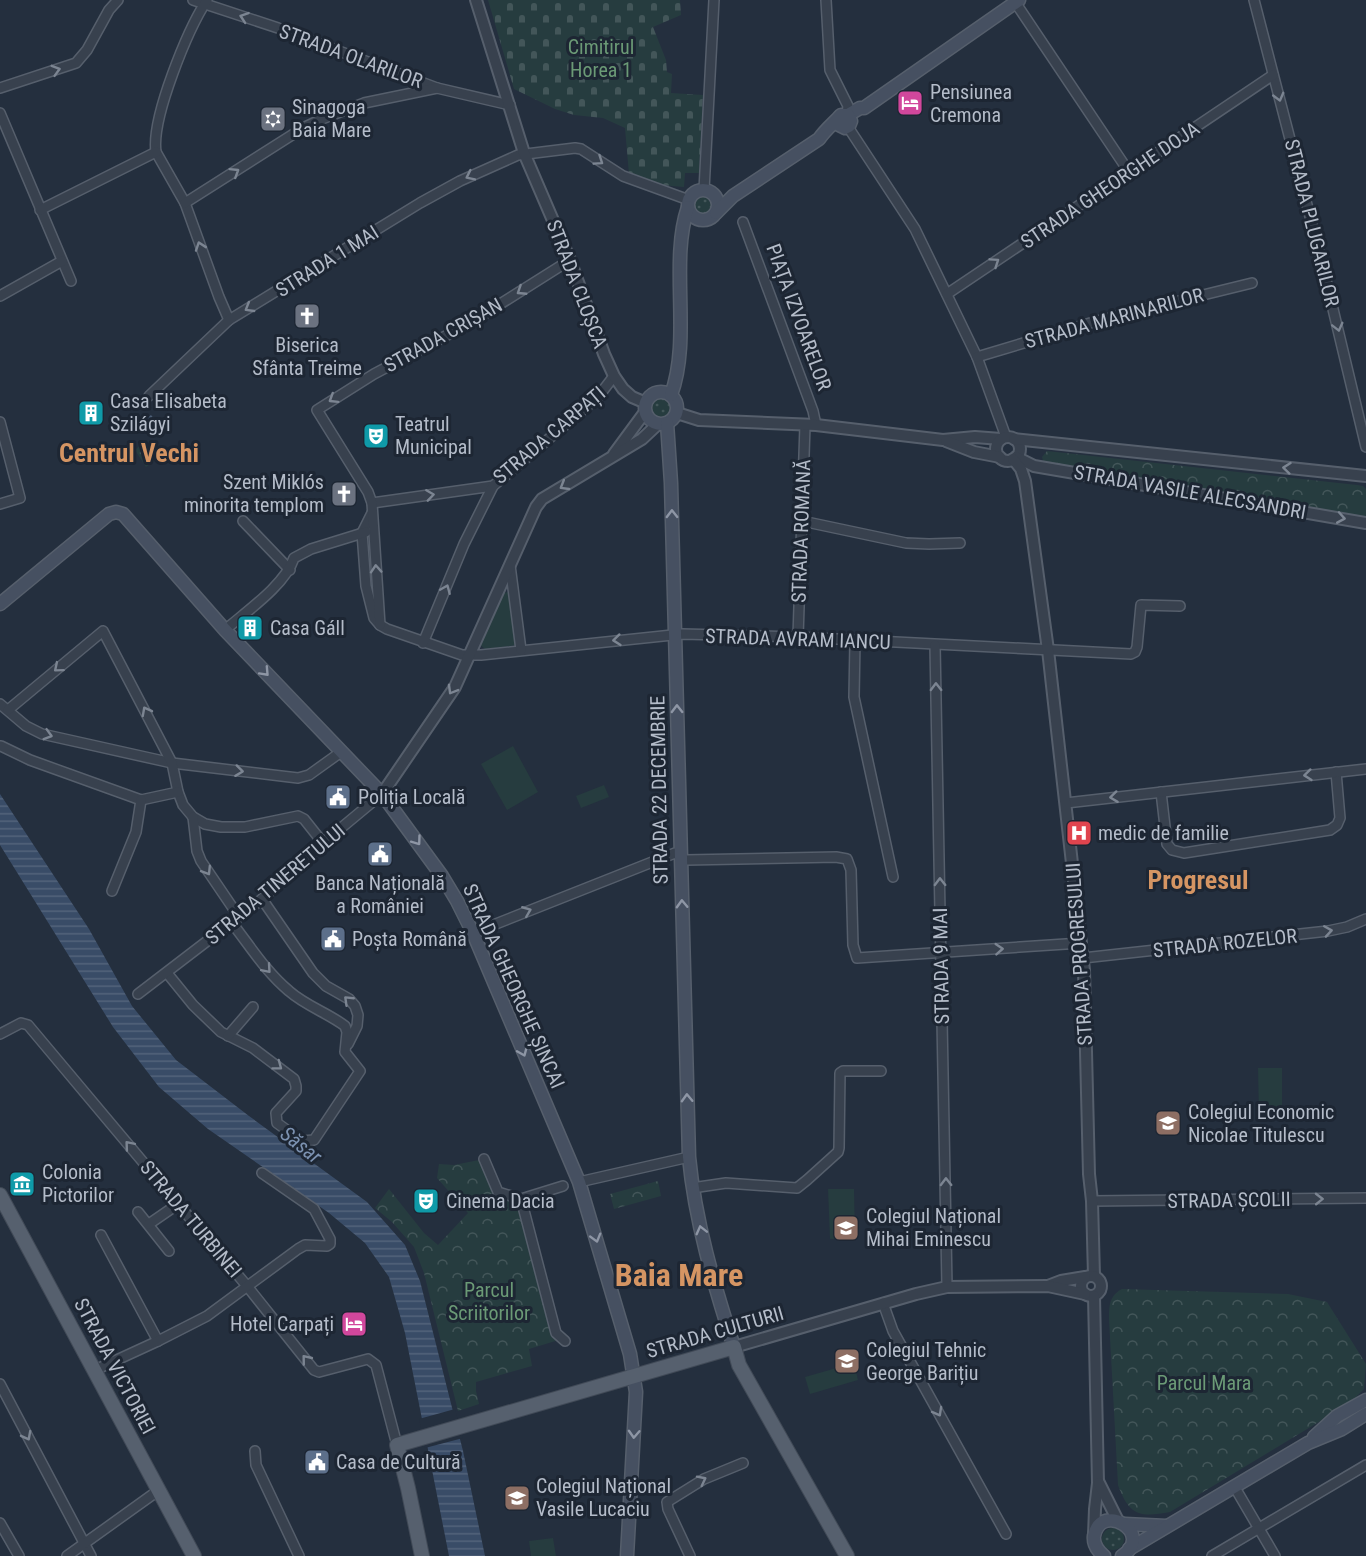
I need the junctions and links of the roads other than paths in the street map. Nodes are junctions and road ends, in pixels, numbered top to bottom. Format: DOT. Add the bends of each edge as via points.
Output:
graph roads {
  1 [pos="118,0"];
  2 [pos="193,0"];
  3 [pos="476,0"];
  4 [pos="714,0"];
  5 [pos="826,0"];
  6 [pos="1254,0"];
  7 [pos="1017,1"];
  8 [pos="206,2"];
  9 [pos="1273,75"];
  10 [pos="0,88"];
  11 [pos="437,88"];
  12 [pos="510,105"];
  13 [pos="0,113"];
  14 [pos="845,121"];
  15 [pos="156,152"];
  16 [pos="524,153"];
  17 [pos="1130,172"];
  18 [pos="708,191"];
  19 [pos="733,196"];
  20 [pos="185,203"];
  21 [pos="688,203"];
  22 [pos="40,210"];
  23 [pos="716,213"];
  24 [pos="705,220"];
  25 [pos="743,222"];
  26 [pos="682,240"];
  27 [pos="570,260"];
  28 [pos="62,261"];
  29 [pos="71,281"];
  30 [pos="1252,282"];
  31 [pos="947,294"];
  32 [pos="0,296"];
  33 [pos="229,320"];
  34 [pos="977,357"];
  35 [pos="614,376"];
  36 [pos="671,394"];
  37 [pos="149,396"];
  38 [pos="646,407"];
  39 [pos="677,413"];
  40 [pos="0,422"];
  41 [pos="662,423"];
  42 [pos="810,425"];
  43 [pos="1007,438"];
  44 [pos="943,440"];
  45 [pos="1366,447"];
  46 [pos="614,454"];
  47 [pos="1000,457"];
  48 [pos="1015,458"];
  49 [pos="1366,476"];
  50 [pos="493,486"];
  51 [pos="0,504"];
  52 [pos="372,508"];
  53 [pos="243,521"];
  54 [pos="802,521"];
  55 [pos="1366,523"];
  56 [pos="362,534"];
  57 [pos="374,534"];
  58 [pos="960,543"];
  59 [pos="510,565"];
  60 [pos="290,570"];
  61 [pos="0,604"];
  62 [pos="1180,606"];
  63 [pos="374,607"];
  64 [pos="225,630"];
  65 [pos="675,634"];
  66 [pos="798,637"];
  67 [pos="855,641"];
  68 [pos="423,643"];
  69 [pos="935,645"];
  70 [pos="520,650"];
  71 [pos="1048,650"];
  72 [pos="469,656"];
  73 [pos="4,707"];
  74 [pos="1,746"];
  75 [pos="341,752"];
  76 [pos="172,763"];
  77 [pos="1366,769"];
  78 [pos="1336,772"];
  79 [pos="177,792"];
  80 [pos="1161,792"];
  81 [pos="382,794"];
  82 [pos="141,800"];
  83 [pos="1066,803"];
  84 [pos="193,817"];
  85 [pos="323,843"];
  86 [pos="680,857"];
  87 [pos="893,877"];
  88 [pos="112,891"];
  89 [pos="262,899"];
  90 [pos="235,920"];
  91 [pos="1366,920"];
  92 [pos="473,933"];
  93 [pos="1081,943"];
  94 [pos="941,953"];
  95 [pos="1083,958"];
  96 [pos="167,973"];
  97 [pos="138,994"];
  98 [pos="253,1007"];
  99 [pos="0,1034"];
  100 [pos="228,1036"];
  101 [pos="345,1052"];
  102 [pos="881,1071"];
  103 [pos="689,1157"];
  104 [pos="484,1159"];
  105 [pos="262,1173"];
  106 [pos="579,1182"];
  107 [pos="563,1186"];
  108 [pos="692,1188"];
  109 [pos="0,1195"];
  110 [pos="1366,1198"];
  111 [pos="521,1199"];
  112 [pos="1092,1201"];
  113 [pos="178,1204"];
  114 [pos="138,1212"];
  115 [pos="149,1224"];
  116 [pos="101,1235"];
  117 [pos="169,1251"];
  118 [pos="1090,1276"];
  119 [pos="247,1286"];
  120 [pos="1048,1286"];
  121 [pos="947,1287"];
  122 [pos="1089,1295"];
  123 [pos="883,1303"];
  124 [pos="158,1341"];
  125 [pos="565,1341"];
  126 [pos="734,1347"];
  127 [pos="95,1370"];
  128 [pos="634,1376"];
  129 [pos="0,1384"];
  130 [pos="1366,1400"];
  131 [pos="1366,1414"];
  132 [pos="1308,1443"];
  133 [pos="397,1445"];
  134 [pos="255,1451"];
  135 [pos="743,1462"];
  136 [pos="1366,1465"];
  137 [pos="1098,1482"];
  138 [pos="1234,1486"];
  139 [pos="159,1490"];
  140 [pos="1121,1522"];
  141 [pos="0,1523"];
  142 [pos="1166,1526"];
  143 [pos="1258,1529"];
  144 [pos="1006,1534"];
  145 [pos="1094,1539"];
  146 [pos="84,1544"];
  147 [pos="1126,1553"];
  148 [pos="19,1556"];
  149 [pos="68,1556"];
  150 [pos="91,1556"];
  151 [pos="194,1556"];
  152 [pos="298,1556"];
  153 [pos="422,1556"];
  154 [pos="627,1556"];
  155 [pos="690,1556"];
  156 [pos="847,1556"];
  157 [pos="1087,1556"];
  158 [pos="1104,1556"];
  159 [pos="1212,1556"];
  160 [pos="1275,1556"];
  10 -- 1 [label="street, one-way" via="76,63"];
  2 -- 8 [label="street, STRADA OLARILOR"];
  3 -- 12 [label="street, STRADA CLOȘCA"];
  4 -- 18 [label="street"];
  5 -- 14 [label="street" via="830,70 848,106"];
  6 -- 9 [label="street, STRADA PLUGARILOR"];
  7 -- 14 [label="main road"];
  7 -- 17 [label="street"];
  11 -- 8 [label="street, STRADA OLARILOR, one-way"];
  8 -- 15 [label="street" via="182,51 160,111"];
  9 -- 17 [label="street, STRADA GHEORGHE DOJA"];
  9 -- 45 [label="street, STRADA PLUGARILOR, one-way"];
  11 -- 12 [label="street, STRADA OLARILOR"];
  20 -- 11 [label="street, one-way" via="322,119 364,103"];
  12 -- 16 [label="street, STRADA CLOȘCA"];
  13 -- 22 [label="street"];
  14 -- 19 [label="main road" via="835,133 819,139"];
  14 -- 31 [label="street" via="909,220"];
  15 -- 20 [label="street"];
  15 -- 22 [label="street"];
  16 -- 21 [label="street, STRADA 1 MAI, one-way" via="581,149 623,176"];
  16 -- 27 [label="street, STRADA CLOȘCA"];
  16 -- 33 [label="street, STRADA 1 MAI, one-way" via="420,203"];
  31 -- 17 [label="street, STRADA GHEORGHE DOJA, one-way"];
  18 -- 19 [label="main road"];
  18 -- 21 [label="main road" via="696,192"];
  18 -- 23 [label="main road" via="718,203"];
  19 -- 23 [label="main road"];
  33 -- 20 [label="street, one-way"];
  21 -- 24 [label="main road" via="695,218"];
  21 -- 26 [label="main road"];
  22 -- 28 [label="street"];
  23 -- 24 [label="main road"];
  24 -- 26 [label="main road"];
  25 -- 42 [label="street, PIAȚA IZVOARELOR" via="813,411"];
  26 -- 36 [label="main road" via="677,368"];
  27 -- 35 [label="street, STRADA CLOȘCA"];
  27 -- 52 [label="street, STRADA CRIȘAN, one-way" via="470,323 374,374 317,410 368,492"];
  28 -- 29 [label="street"];
  28 -- 32 [label="street"];
  30 -- 34 [label="street, STRADA MARINARILOR" via="1097,321"];
  31 -- 34 [label="street"];
  33 -- 37 [label="street, STRADA 1 MAI"];
  34 -- 43 [label="street"];
  35 -- 38 [label="street, STRADA CLOȘCA"];
  35 -- 50 [label="street, STRADA CARPAȚI" via="598,398"];
  36 -- 38 [label="main road" via="654,393"];
  36 -- 39 [label="main road" via="677,403"];
  38 -- 41 [label="main road" via="651,420"];
  38 -- 46 [label="street"];
  39 -- 41 [label="main road" via="672,420"];
  39 -- 42 [label="street, STRADA VASILE ALECSANDRI" via="699,420"];
  40 -- 51 [label="street" via="20,498"];
  41 -- 46 [label="street"];
  65 -- 41 [label="main road, STRADA 22 DECEMBRIE, one-way" via="670,439"];
  42 -- 44 [label="street, STRADA VASILE ALECSANDRI"];
  42 -- 54 [label="street, STRADA ROMANĂ"];
  43 -- 44 [label="street, STRADA VASILE ALECSANDRI"];
  43 -- 47 [label="street" via="996,450"];
  43 -- 48 [label="street" via="1020,447"];
  49 -- 43 [label="street, STRADA VASILE ALECSANDRI, one-way"];
  44 -- 47 [label="street, STRADA VASILE ALECSANDRI"];
  46 -- 59 [label="street, one-way" via="542,500 531,515"];
  47 -- 48 [label="street"];
  48 -- 55 [label="street, STRADA VASILE ALECSANDRI, one-way" via="1034,466"];
  48 -- 71 [label="street, STRADA PROGRESULUI" via="1025,482"];
  52 -- 50 [label="street, STRADA CARPAȚI, one-way"];
  68 -- 50 [label="street, one-way"];
  52 -- 56 [label="street"];
  52 -- 57 [label="street"];
  53 -- 60 [label="street"];
  54 -- 58 [label="street" via="906,543"];
  54 -- 66 [label="street, STRADA ROMANĂ"];
  56 -- 57 [label="street"];
  56 -- 60 [label="street" via="302,553 294,558"];
  56 -- 63 [label="street" via="366,586"];
  63 -- 57 [label="street, one-way"];
  59 -- 70 [label="street"];
  59 -- 72 [label="street"];
  60 -- 64 [label="street"];
  61 -- 64 [label="main road, STRADA GHEORGHE ȘINCAI" via="116,512 123,514"];
  62 -- 71 [label="street, STRADA AVRAM IANCU" via="1141,605 1135,652"];
  63 -- 68 [label="street, STRADA AVRAM IANCU" via="374,618 380,625"];
  64 -- 75 [label="main road, STRADA GHEORGHE ȘINCAI, one-way"];
  65 -- 66 [label="street, STRADA AVRAM IANCU"];
  65 -- 70 [label="street, STRADA AVRAM IANCU, one-way"];
  86 -- 65 [label="main road, STRADA 22 DECEMBRIE, one-way"];
  66 -- 67 [label="street, STRADA AVRAM IANCU"];
  67 -- 69 [label="street, STRADA AVRAM IANCU"];
  67 -- 87 [label="street" via="854,698"];
  68 -- 72 [label="street, STRADA AVRAM IANCU"];
  69 -- 71 [label="street, STRADA AVRAM IANCU"];
  94 -- 69 [label="street, STRADA 9 MAI, one-way"];
  70 -- 72 [label="street, STRADA AVRAM IANCU"];
  71 -- 83 [label="street, STRADA PROGRESULUI"];
  72 -- 81 [label="street, one-way" via="451,694"];
  73 -- 76 [label="street, one-way" via="42,734"];
  76 -- 73 [label="street, one-way" via="103,631"];
  74 -- 82 [label="street"];
  76 -- 75 [label="street, one-way" via="298,778"];
  75 -- 81 [label="main road, STRADA GHEORGHE ȘINCAI"];
  76 -- 79 [label="street"];
  77 -- 78 [label="street"];
  78 -- 80 [label="street, one-way"];
  78 -- 80 [label="street" via="1340,818 1330,830 1184,853 1167,844"];
  79 -- 82 [label="street"];
  79 -- 84 [label="street"];
  80 -- 83 [label="street, one-way"];
  81 -- 85 [label="street, STRADA TINERETULUI"];
  81 -- 92 [label="main road, STRADA GHEORGHE ȘINCAI, one-way" via="442,876"];
  82 -- 88 [label="street" via="136,832"];
  83 -- 93 [label="street, STRADA PROGRESULUI"];
  84 -- 85 [label="street" via="213,825 245,827 298,816"];
  84 -- 90 [label="street, one-way" via="201,861"];
  85 -- 89 [label="street, STRADA TINERETULUI"];
  92 -- 86 [label="street, one-way" via="669,854"];
  86 -- 94 [label="street" via="847,859 852,870 853,945 857,958"];
  103 -- 86 [label="main road, STRADA 22 DECEMBRIE, one-way"];
  89 -- 90 [label="street, STRADA TINERETULUI"];
  101 -- 89 [label="street, one-way" via="357,1026 355,1006 313,973"];
  90 -- 96 [label="street, STRADA TINERETULUI"];
  90 -- 101 [label="street, one-way" via="261,962 289,992 345,1026"];
  95 -- 91 [label="street, STRADA ROZELOR, one-way" via="1328,931"];
  92 -- 106 [label="main road, STRADA GHEORGHE ȘINCAI, one-way"];
  94 -- 93 [label="street, one-way"];
  93 -- 95 [label="street, STRADA PROGRESULUI"];
  121 -- 94 [label="street, STRADA 9 MAI, one-way"];
  95 -- 112 [label="street, STRADA PROGRESULUI"];
  96 -- 97 [label="street, STRADA TINERETULUI"];
  96 -- 100 [label="street" via="201,1013"];
  98 -- 100 [label="street"];
  113 -- 99 [label="street, STRADA TURBINEI, one-way" via="28,1025 21,1023"];
  100 -- 101 [label="street, one-way" via="243,1041 294,1079 296,1091 275,1118 281,1128 303,1141 318,1136 360,1071"];
  102 -- 108 [label="street" via="840,1073 838,1152 799,1186 726,1184"];
  103 -- 106 [label="street"];
  103 -- 108 [label="main road, STRADA 22 DECEMBRIE"];
  104 -- 111 [label="street" via="498,1192"];
  105 -- 119 [label="street" via="314,1209 330,1244 305,1245"];
  106 -- 128 [label="main road, STRADA GHEORGHE ȘINCAI, one-way"];
  107 -- 111 [label="street"];
  126 -- 108 [label="main road, STRADA 22 DECEMBRIE, one-way"];
  109 -- 127 [label="main road, STRADA VICTORIEI"];
  112 -- 110 [label="street, STRADA ȘCOLII, one-way"];
  111 -- 125 [label="street" via="556,1333"];
  112 -- 118 [label="street, STRADA PROGRESULUI"];
  113 -- 115 [label="street"];
  113 -- 119 [label="street, STRADA TURBINEI"];
  114 -- 115 [label="street"];
  115 -- 117 [label="street"];
  116 -- 124 [label="street"];
  118 -- 120 [label="street, STRADA CULTURII"];
  118 -- 122 [label="street, STRADA PROGRESULUI" via="1081,1285"];
  118 -- 122 [label="street, STRADA PROGRESULUI" via="1100,1279 1102,1286 1100,1292"];
  119 -- 124 [label="street" via="207,1316"];
  133 -- 119 [label="street, STRADA TURBINEI, one-way" via="375,1365 368,1359 314,1370"];
  120 -- 121 [label="street, STRADA CULTURII"];
  120 -- 122 [label="street, STRADA CULTURII"];
  121 -- 123 [label="street, STRADA CULTURII"];
  122 -- 137 [label="street, STRADA PROGRESULUI"];
  123 -- 126 [label="street, STRADA CULTURII"];
  123 -- 144 [label="street, one-way" via="892,1331"];
  124 -- 127 [label="street"];
  126 -- 128 [label="main road, STRADA CULTURII"];
  126 -- 156 [label="main road" via="739,1365"];
  127 -- 139 [label="main road, STRADA VICTORIEI"];
  128 -- 133 [label="main road, STRADA CULTURII"];
  128 -- 154 [label="main road, STRADA GHEORGHE ȘINCAI, one-way"];
  129 -- 146 [label="street, one-way"];
  130 -- 132 [label="main road" via="1337,1416"];
  131 -- 132 [label="main road"];
  132 -- 138 [label="main road"];
  133 -- 153 [label="main road"];
  134 -- 152 [label="street" via="256,1465"];
  155 -- 135 [label="street, one-way" via="667,1502 704,1479"];
  136 -- 143 [label="street"];
  137 -- 140 [label="street, STRADA PROGRESULUI"];
  137 -- 145 [label="street, STRADA PROGRESULUI"];
  138 -- 142 [label="main road"];
  138 -- 143 [label="street"];
  139 -- 146 [label="street"];
  139 -- 151 [label="main road, STRADA VICTORIEI"];
  140 -- 142 [label="main road"];
  140 -- 145 [label="main road" via="1103,1523"];
  140 -- 147 [label="main road" via="1129,1528 1132,1539"];
  141 -- 148 [label="street"];
  142 -- 147 [label="main road"];
  143 -- 159 [label="street"];
  143 -- 160 [label="street"];
  145 -- 157 [label="main road"];
  145 -- 158 [label="main road"];
  146 -- 149 [label="street"];
  146 -- 150 [label="street"];
}
